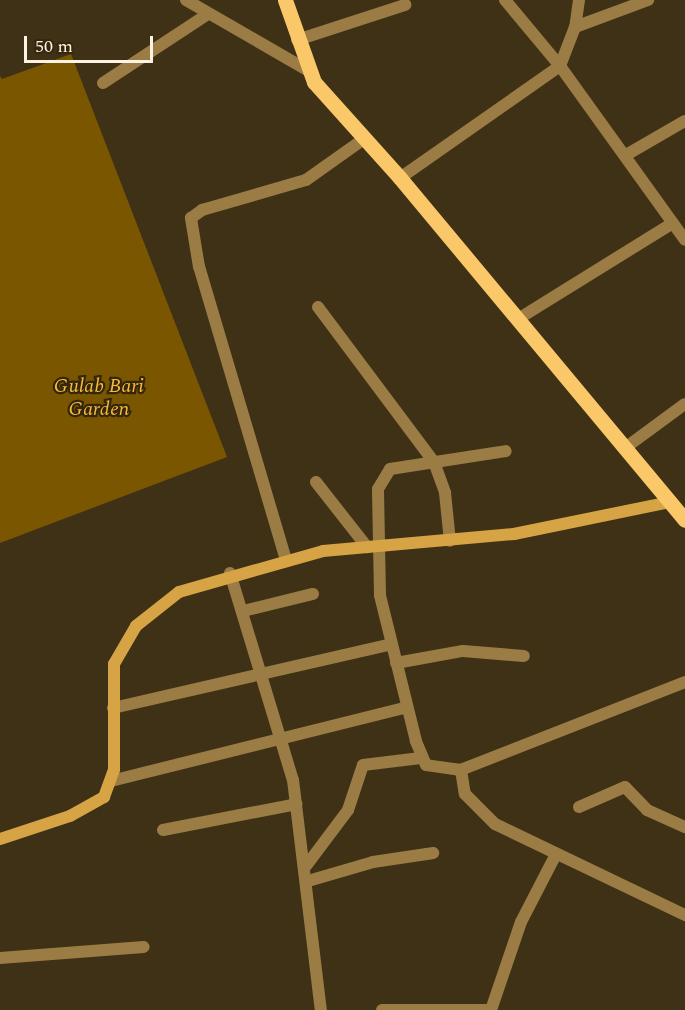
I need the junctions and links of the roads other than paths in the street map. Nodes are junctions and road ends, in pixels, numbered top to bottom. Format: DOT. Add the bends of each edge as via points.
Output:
graph roads {
  1 [pos="186,0"];
  2 [pos="285,0"];
  3 [pos="505,0"];
  4 [pos="579,0"];
  5 [pos="648,0"];
  6 [pos="405,5"];
  7 [pos="208,14"];
  8 [pos="575,27"];
  9 [pos="297,40"];
  10 [pos="560,66"];
  11 [pos="307,70"];
  12 [pos="103,83"];
  13 [pos="685,122"];
  14 [pos="365,138"];
  15 [pos="626,155"];
  16 [pos="400,178"];
  17 [pos="674,223"];
  18 [pos="685,240"];
  19 [pos="318,308"];
  20 [pos="518,319"];
  21 [pos="685,404"];
  22 [pos="626,448"];
  23 [pos="506,451"];
  24 [pos="434,462"];
  25 [pos="316,482"];
  26 [pos="670,502"];
  27 [pos="685,520"];
  28 [pos="450,541"];
  29 [pos="372,546"];
  30 [pos="286,560"];
  31 [pos="230,573"];
  32 [pos="312,594"];
  33 [pos="243,611"];
  34 [pos="392,644"];
  35 [pos="524,656"];
  36 [pos="396,663"];
  37 [pos="262,674"];
  38 [pos="685,682"];
  39 [pos="407,707"];
  40 [pos="113,708"];
  41 [pos="281,740"];
  42 [pos="421,758"];
  43 [pos="461,770"];
  44 [pos="111,781"];
  45 [pos="297,804"];
  46 [pos="579,807"];
  47 [pos="685,827"];
  48 [pos="163,830"];
  49 [pos="0,839"];
  50 [pos="433,853"];
  51 [pos="555,855"];
  52 [pos="306,866"];
  53 [pos="308,881"];
  54 [pos="685,915"];
  55 [pos="144,947"];
  56 [pos="0,958"];
  57 [pos="321,1010"];
  58 [pos="382,1010"];
  59 [pos="490,1010"];
  1 -- 7 [label="street"];
  2 -- 9 [label="main road"];
  3 -- 10 [label="street"];
  4 -- 8 [label="street"];
  5 -- 8 [label="street"];
  6 -- 9 [label="street"];
  7 -- 11 [label="street"];
  7 -- 12 [label="street"];
  8 -- 10 [label="street"];
  9 -- 11 [label="main road"];
  10 -- 15 [label="street"];
  10 -- 16 [label="street"];
  11 -- 14 [label="main road"];
  13 -- 15 [label="street"];
  14 -- 16 [label="main road"];
  14 -- 30 [label="street" via="306,180 202,210 191,218 199,267"];
  15 -- 17 [label="street"];
  16 -- 20 [label="main road"];
  17 -- 18 [label="street"];
  17 -- 20 [label="street"];
  19 -- 24 [label="street"];
  20 -- 22 [label="main road"];
  21 -- 22 [label="street"];
  22 -- 26 [label="main road"];
  23 -- 24 [label="street"];
  24 -- 28 [label="street" via="445,493"];
  24 -- 29 [label="street" via="402,465 382,476"];
  25 -- 29 [label="street"];
  26 -- 27 [label="main road"];
  26 -- 28 [label="street" via="584,522"];
  28 -- 29 [label="street"];
  29 -- 30 [label="street"];
  29 -- 34 [label="street"];
  30 -- 31 [label="street"];
  31 -- 33 [label="street"];
  31 -- 40 [label="street" via="179,592 136,626 114,664"];
  32 -- 33 [label="street"];
  33 -- 37 [label="street"];
  34 -- 36 [label="street"];
  34 -- 37 [label="street"];
  35 -- 36 [label="street" via="463,651"];
  36 -- 39 [label="street"];
  37 -- 40 [label="street"];
  37 -- 41 [label="street"];
  38 -- 43 [label="street"];
  39 -- 41 [label="street"];
  39 -- 42 [label="street"];
  40 -- 44 [label="street"];
  41 -- 44 [label="street"];
  41 -- 45 [label="street"];
  42 -- 43 [label="street" via="434,769"];
  42 -- 52 [label="street" via="363,765 348,810"];
  43 -- 51 [label="street" via="465,794 475,810"];
  44 -- 49 [label="street" via="95,803"];
  45 -- 48 [label="street"];
  45 -- 52 [label="street"];
  46 -- 47 [label="street" via="626,787 647,810"];
  50 -- 53 [label="street" via="373,862"];
  51 -- 54 [label="street"];
  51 -- 59 [label="street" via="521,922"];
  52 -- 53 [label="street"];
  53 -- 57 [label="street"];
  55 -- 56 [label="street"];
  58 -- 59 [label="street"];
}
